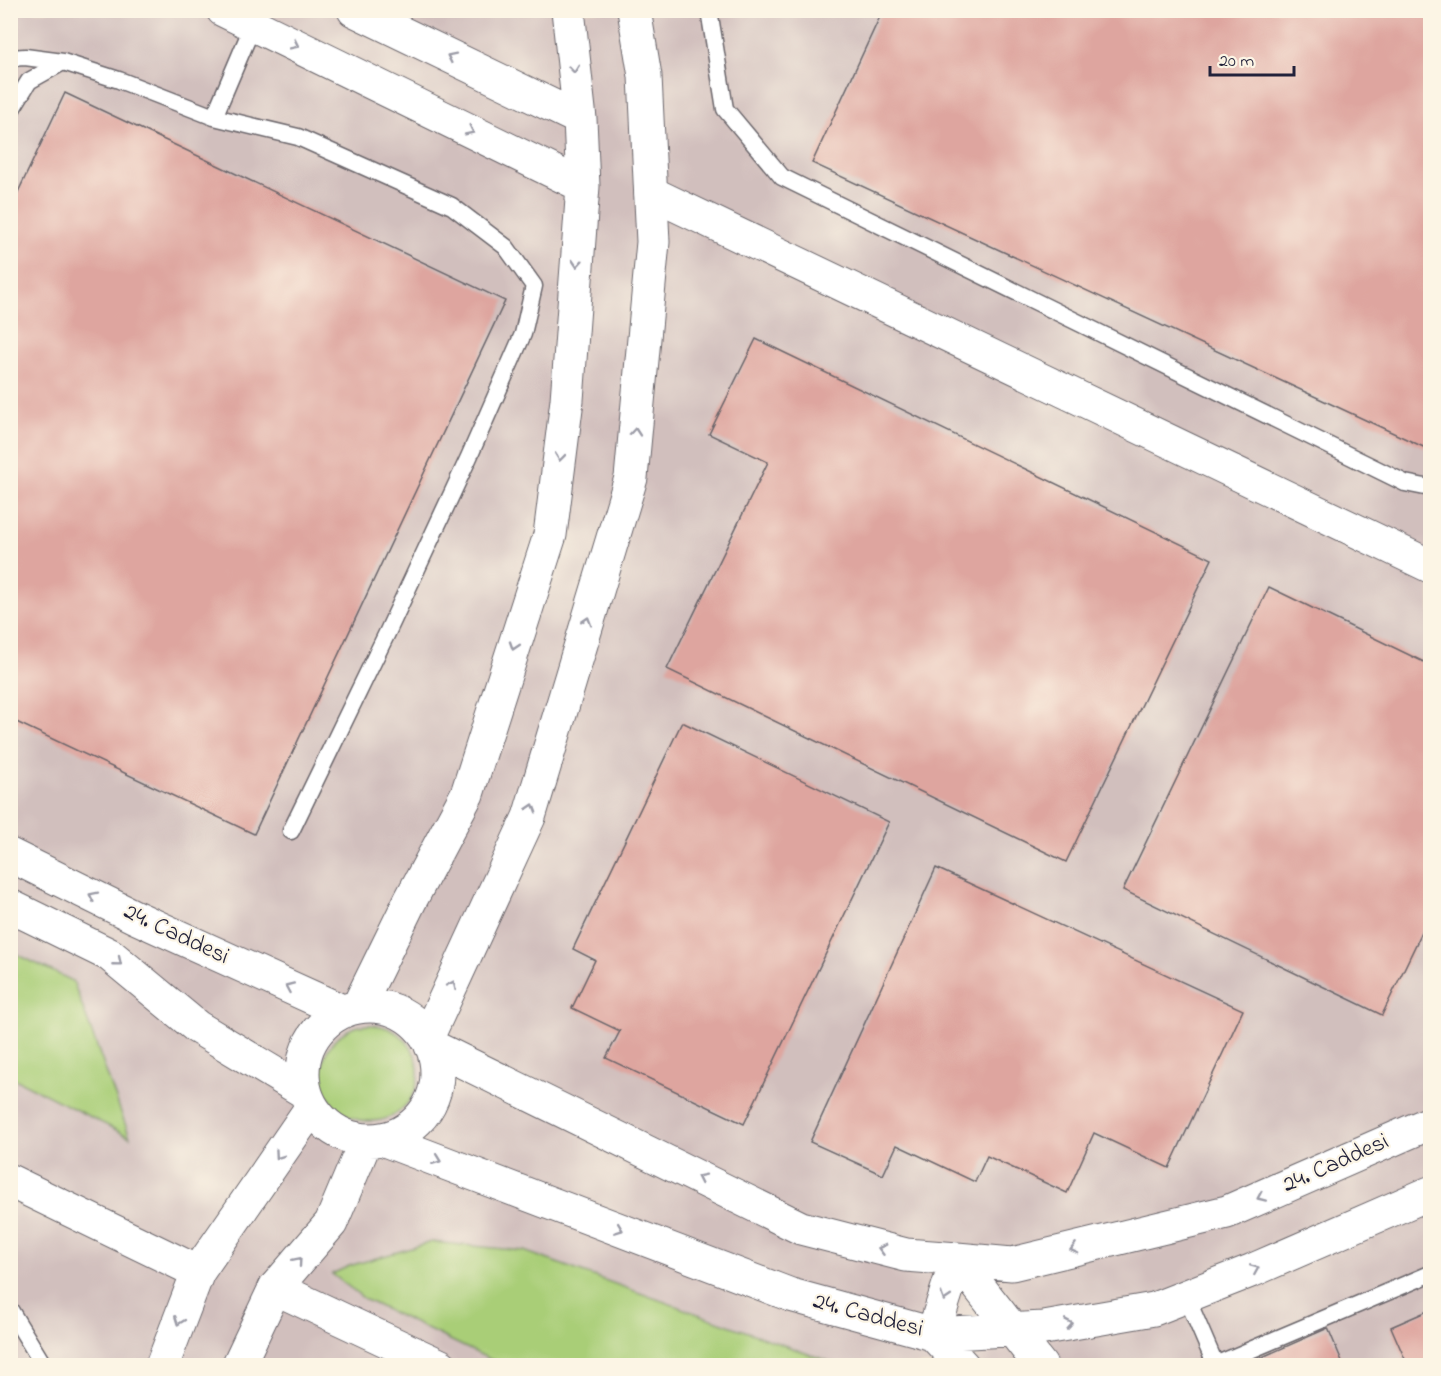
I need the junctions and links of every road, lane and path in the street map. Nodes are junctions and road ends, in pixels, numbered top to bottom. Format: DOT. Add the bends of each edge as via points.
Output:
graph roads {
  1 [pos="223,10"];
  2 [pos="354,10"];
  3 [pos="567,10"];
  4 [pos="634,10"];
  5 [pos="709,10"];
  6 [pos="253,25"];
  7 [pos="10,58"];
  8 [pos="63,62"];
  9 [pos="10,112"];
  10 [pos="214,117"];
  11 [pos="580,119"];
  12 [pos="583,186"];
  13 [pos="651,193"];
  14 [pos="1431,488"];
  15 [pos="1431,566"];
  16 [pos="291,831"];
  17 [pos="10,855"];
  18 [pos="10,906"];
  19 [pos="350,1009"];
  20 [pos="429,1042"];
  21 [pos="309,1100"];
  22 [pos="1431,1123"];
  23 [pos="374,1139"];
  24 [pos="10,1181"];
  25 [pos="1429,1201"];
  26 [pos="957,1260"];
  27 [pos="198,1272"];
  28 [pos="1431,1274"];
  29 [pos="275,1288"];
  30 [pos="1186,1296"];
  31 [pos="10,1310"];
  32 [pos="1013,1329"];
  33 [pos="933,1334"];
  34 [pos="44,1365"];
  35 [pos="162,1365"];
  36 [pos="238,1365"];
  37 [pos="441,1365"];
  38 [pos="963,1365"];
  39 [pos="1041,1365"];
  40 [pos="1216,1365"];
  1 -- 6 [label="street"];
  11 -- 2 [label="street, one-way"];
  3 -- 11 [label="street, one-way"];
  4 -- 13 [label="street" via="645,76"];
  5 -- 14 [label="lane" via="725,109 782,177 1405,483"];
  6 -- 10 [label="lane"];
  6 -- 12 [label="street, one-way"];
  7 -- 8 [label="lane"];
  8 -- 9 [label="lane" via="29,81"];
  8 -- 10 [label="lane"];
  10 -- 16 [label="lane" via="298,137 452,206 506,247 534,286 523,334 469,457"];
  11 -- 12 [label="street"];
  12 -- 19 [label="street, one-way" via="567,400 550,535 467,794"];
  13 -- 15 [label="street"];
  20 -- 13 [label="street, one-way" via="529,817 631,478 653,242"];
  19 -- 17 [label="street, 24. Caddesi, one-way" via="135,917"];
  18 -- 21 [label="street, 24. Caddesi, one-way" via="110,955 198,1027"];
  19 -- 20 [label="street" via="390,1009 418,1026"];
  19 -- 21 [label="street" via="323,1025 308,1045 303,1077"];
  20 -- 23 [label="street" via="437,1069 431,1101 411,1126"];
  26 -- 20 [label="street, 24. Caddesi, one-way" via="906,1256 801,1228"];
  21 -- 23 [label="street" via="322,1120 335,1130 350,1137"];
  21 -- 27 [label="street, one-way"];
  22 -- 26 [label="street, 24. Caddesi, one-way" via="1227,1212 1012,1264"];
  29 -- 23 [label="street, one-way" via="331,1223"];
  23 -- 33 [label="street, 24. Caddesi, one-way" via="791,1295"];
  24 -- 27 [label="street"];
  30 -- 25 [label="street, 24. Caddesi, one-way"];
  26 -- 32 [label="street"];
  26 -- 33 [label="street, one-way"];
  27 -- 35 [label="street, one-way"];
  28 -- 40 [label="lane"];
  29 -- 36 [label="street"];
  29 -- 37 [label="street"];
  32 -- 30 [label="street, 24. Caddesi, one-way" via="1044,1328 1154,1309"];
  30 -- 40 [label="lane"];
  31 -- 34 [label="lane"];
  32 -- 33 [label="street, 24. Caddesi"];
  32 -- 39 [label="street"];
  33 -- 38 [label="street"];
}
